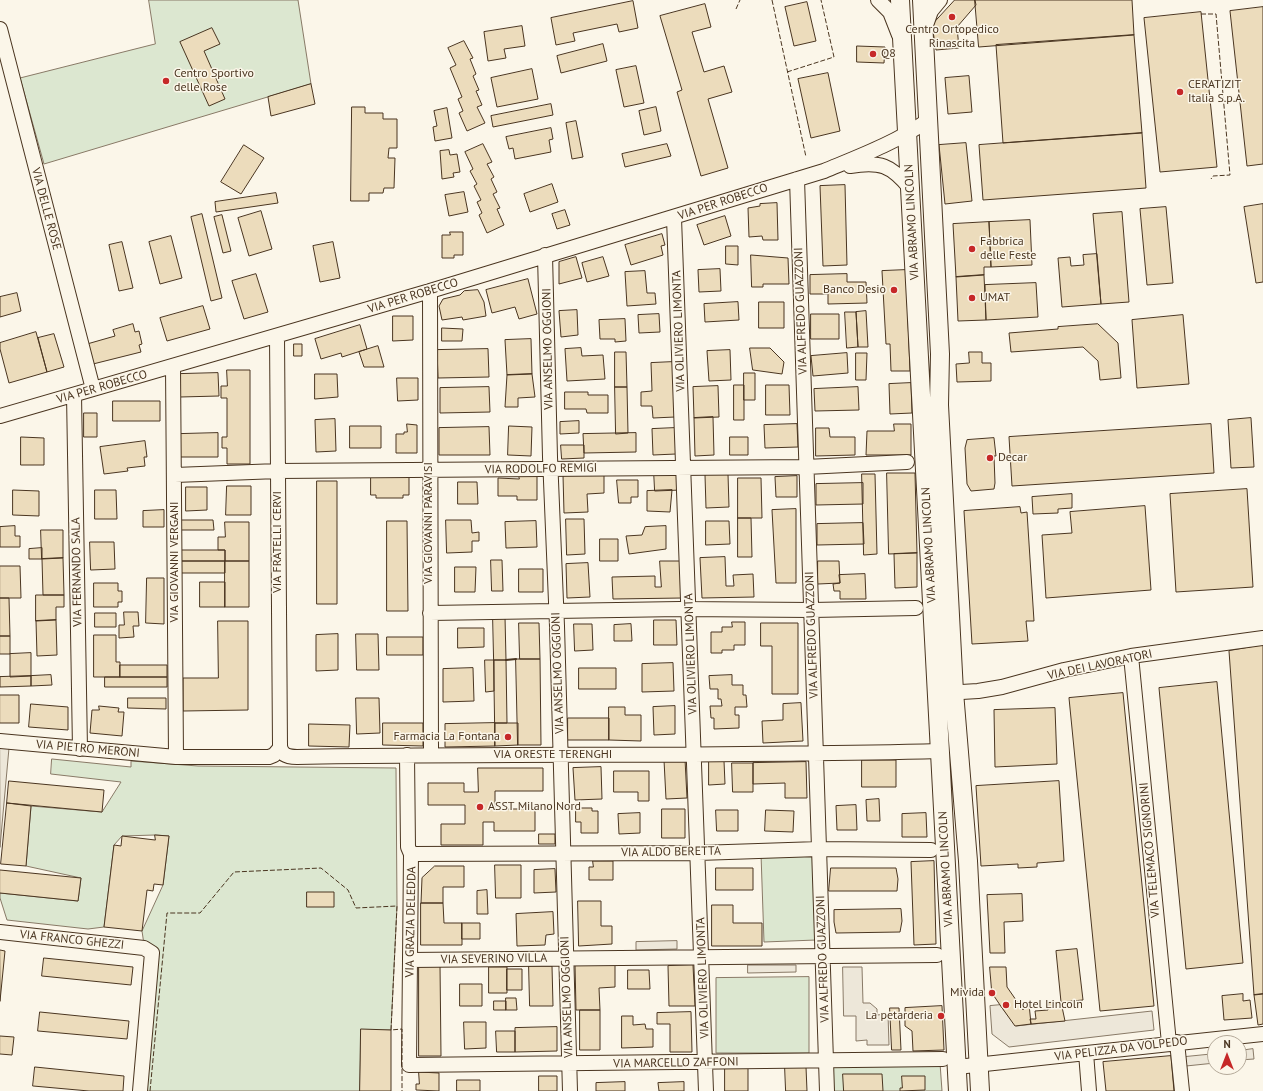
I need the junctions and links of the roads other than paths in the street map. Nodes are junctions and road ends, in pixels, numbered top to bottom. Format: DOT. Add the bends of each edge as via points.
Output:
graph roads {
  1 [pos="878,0"];
  2 [pos="900,0"];
  3 [pos="940,0"];
  4 [pos="922,1"];
  5 [pos="0,29"];
  6 [pos="923,34"];
  7 [pos="902,41"];
  8 [pos="927,121"];
  9 [pos="907,135"];
  10 [pos="824,171"];
  11 [pos="797,179"];
  12 [pos="910,188"];
  13 [pos="674,218"];
  14 [pos="545,255"];
  15 [pos="430,291"];
  16 [pos="277,336"];
  17 [pos="173,366"];
  18 [pos="93,389"];
  19 [pos="74,395"];
  20 [pos="0,416"];
  21 [pos="907,462"];
  22 [pos="684,466"];
  23 [pos="806,466"];
  24 [pos="550,468"];
  25 [pos="278,471"];
  26 [pos="429,471"];
  27 [pos="175,476"];
  28 [pos="916,608"];
  29 [pos="690,609"];
  30 [pos="812,610"];
  31 [pos="556,611"];
  32 [pos="430,612"];
  33 [pos="1263,638"];
  34 [pos="1132,656"];
  35 [pos="946,693"];
  36 [pos="0,741"];
  37 [pos="280,748"];
  38 [pos="80,749"];
  39 [pos="939,751"];
  40 [pos="695,754"];
  41 [pos="816,754"];
  42 [pos="407,755"];
  43 [pos="431,755"];
  44 [pos="560,755"];
  45 [pos="176,757"];
  46 [pos="965,825"];
  47 [pos="819,849"];
  48 [pos="931,850"];
  49 [pos="698,852"];
  50 [pos="564,853"];
  51 [pos="411,854"];
  52 [pos="0,932"];
  53 [pos="823,955"];
  54 [pos="937,955"];
  55 [pos="566,958"];
  56 [pos="702,958"];
  57 [pos="410,960"];
  58 [pos="1263,1034"];
  59 [pos="1173,1043"];
  60 [pos="1086,1053"];
  61 [pos="826,1060"];
  62 [pos="705,1063"];
  63 [pos="950,1063"];
  64 [pos="569,1064"];
  65 [pos="409,1065"];
  66 [pos="979,1066"];
  67 [pos="140,1091"];
  68 [pos="570,1091"];
  69 [pos="706,1091"];
  70 [pos="827,1091"];
  71 [pos="958,1091"];
  72 [pos="980,1091"];
  73 [pos="1089,1091"];
  74 [pos="1182,1091"];
  1 -- 7 [label="street" via="890,12"];
  2 -- 7 [label="main road, VIA ABRAMO LINCOLN"];
  3 -- 6 [label="street" via="931,11"];
  4 -- 6 [label="main road, VIA ABRAMO LINCOLN"];
  5 -- 18 [label="street, VIA DELLE ROSE"];
  6 -- 8 [label="main road, VIA ABRAMO LINCOLN"];
  7 -- 9 [label="main road, VIA ABRAMO LINCOLN"];
  8 -- 9 [label="street, VIA PER ROBECCO"];
  8 -- 35 [label="main road, VIA ABRAMO LINCOLN" via="940,354"];
  9 -- 10 [label="street, VIA PER ROBECCO"];
  9 -- 12 [label="main road, VIA ABRAMO LINCOLN"];
  10 -- 11 [label="street, VIA PER ROBECCO"];
  10 -- 12 [label="street, VIA PER ROBECCO" via="875,164 888,167"];
  11 -- 13 [label="street, VIA PER ROBECCO"];
  11 -- 23 [label="street, VIA ALFREDO GUAZZONI"];
  12 -- 35 [label="main road, VIA ABRAMO LINCOLN"];
  13 -- 14 [label="street, VIA PER ROBECCO"];
  13 -- 22 [label="street, VIA OLIVIERO LIMONTA"];
  14 -- 15 [label="street, VIA PER ROBECCO"];
  14 -- 24 [label="street, VIA ANSELMO OGGIONI"];
  15 -- 16 [label="street, VIA PER ROBECCO"];
  15 -- 26 [label="street, VIA GIOVANNI PARAVISI"];
  16 -- 17 [label="street, VIA PER ROBECCO"];
  16 -- 25 [label="street, VIA FRATELLI CERVI"];
  17 -- 18 [label="street, VIA PER ROBECCO"];
  17 -- 27 [label="street, VIA GIOVANNI VERGANI"];
  18 -- 19 [label="street, VIA PER ROBECCO"];
  19 -- 20 [label="street, VIA PER ROBECCO"];
  19 -- 38 [label="street, VIA FERNANDO SALA"];
  21 -- 23 [label="street, VIA RODOLFO REMIGI"];
  22 -- 23 [label="street, VIA RODOLFO REMIGI"];
  22 -- 24 [label="street, VIA RODOLFO REMIGI"];
  22 -- 29 [label="street, VIA OLIVIERO LIMONTA"];
  23 -- 30 [label="street, VIA ALFREDO GUAZZONI"];
  24 -- 26 [label="street, VIA RODOLFO REMIGI"];
  24 -- 31 [label="street, VIA ANSELMO OGGIONI"];
  25 -- 26 [label="street, VIA RODOLFO REMIGI"];
  25 -- 27 [label="street, VIA RODOLFO REMIGI"];
  25 -- 37 [label="street, VIA FRATELLI CERVI"];
  26 -- 32 [label="street, VIA GIOVANNI PARAVISI"];
  27 -- 45 [label="street, VIA GIOVANNI VERGANI"];
  28 -- 30 [label="street"];
  29 -- 30 [label="street"];
  29 -- 31 [label="street"];
  29 -- 40 [label="street, VIA OLIVIERO LIMONTA"];
  30 -- 41 [label="street, VIA ALFREDO GUAZZONI"];
  31 -- 32 [label="street"];
  31 -- 44 [label="street, VIA ANSELMO OGGIONI"];
  32 -- 43 [label="street, VIA GIOVANNI PARAVISI"];
  33 -- 34 [label="street, VIA DEI LAVORATORI"];
  34 -- 35 [label="street, VIA DEI LAVORATORI" via="1064,670 1002,687"];
  34 -- 59 [label="street, VIA TELEMACO SIGNORINI"];
  35 -- 39 [label="main road, VIA ABRAMO LINCOLN"];
  35 -- 46 [label="main road, VIA ABRAMO LINCOLN"];
  36 -- 38 [label="street, VIA PIETRO MERONI"];
  37 -- 42 [label="street, VIA ORESTE TERENGHI" via="285,755 297,757"];
  37 -- 45 [label="street" via="269,757"];
  38 -- 45 [label="street, VIA PIETRO MERONI"];
  39 -- 41 [label="street, VIA ORESTE TERENGHI"];
  39 -- 46 [label="main road" via="952,768 957,812"];
  39 -- 63 [label="main road, VIA ABRAMO LINCOLN"];
  40 -- 41 [label="street, VIA ORESTE TERENGHI"];
  40 -- 44 [label="street, VIA ORESTE TERENGHI"];
  40 -- 49 [label="street, VIA OLIVIERO LIMONTA"];
  41 -- 47 [label="street, VIA ALFREDO GUAZZONI"];
  42 -- 43 [label="street, VIA ORESTE TERENGHI"];
  42 -- 51 [label="street, VIA GRAZIA DELEDDA" via="408,847"];
  43 -- 44 [label="street, VIA ORESTE TERENGHI"];
  44 -- 50 [label="street, VIA ANSELMO OGGIONI"];
  46 -- 66 [label="main road, VIA ABRAMO LINCOLN"];
  47 -- 48 [label="street, VIA ALDO BERETTA"];
  47 -- 49 [label="street, VIA ALDO BERETTA"];
  47 -- 53 [label="street, VIA ALFREDO GUAZZONI"];
  49 -- 50 [label="street, VIA ALDO BERETTA"];
  49 -- 56 [label="street, VIA OLIVIERO LIMONTA"];
  50 -- 51 [label="street, VIA ALDO BERETTA"];
  50 -- 55 [label="street, VIA ANSELMO OGGIONI"];
  51 -- 57 [label="street, VIA GRAZIA DELEDDA"];
  52 -- 67 [label="street, VIA FRANCO GHEZZI" via="144,948 152,953"];
  53 -- 54 [label="street, VIA SEVERINO VILLA"];
  53 -- 56 [label="street, VIA SEVERINO VILLA"];
  53 -- 61 [label="street, VIA ALFREDO GUAZZONI"];
  55 -- 56 [label="street, VIA SEVERINO VILLA"];
  55 -- 57 [label="street, VIA SEVERINO VILLA"];
  55 -- 64 [label="street, VIA ANSELMO OGGIONI"];
  56 -- 62 [label="street, VIA OLIVIERO LIMONTA"];
  57 -- 65 [label="street, VIA GRAZIA DELEDDA"];
  58 -- 59 [label="street, VIA PELIZZA DA VOLPEDO"];
  59 -- 60 [label="street, VIA PELIZZA DA VOLPEDO"];
  59 -- 74 [label="street, VIA TELEMACO SIGNORINI"];
  60 -- 66 [label="street, VIA PELIZZA DA VOLPEDO"];
  60 -- 73 [label="street"];
  61 -- 62 [label="street, VIA MARCELLO ZAFFONI"];
  61 -- 63 [label="street, VIA MARCELLO ZAFFONI"];
  61 -- 70 [label="street, VIA ALFREDO GUAZZONI"];
  62 -- 64 [label="street, VIA MARCELLO ZAFFONI"];
  62 -- 69 [label="street, VIA OLIVIERO LIMONTA"];
  63 -- 66 [label="street, VIA PELIZZA DA VOLPEDO"];
  63 -- 71 [label="main road, VIA ABRAMO LINCOLN"];
  64 -- 65 [label="street, VIA MARCELLO ZAFFONI"];
  64 -- 68 [label="street, VIA ANSELMO OGGIONI"];
  66 -- 72 [label="main road, VIA ABRAMO LINCOLN"];
}
